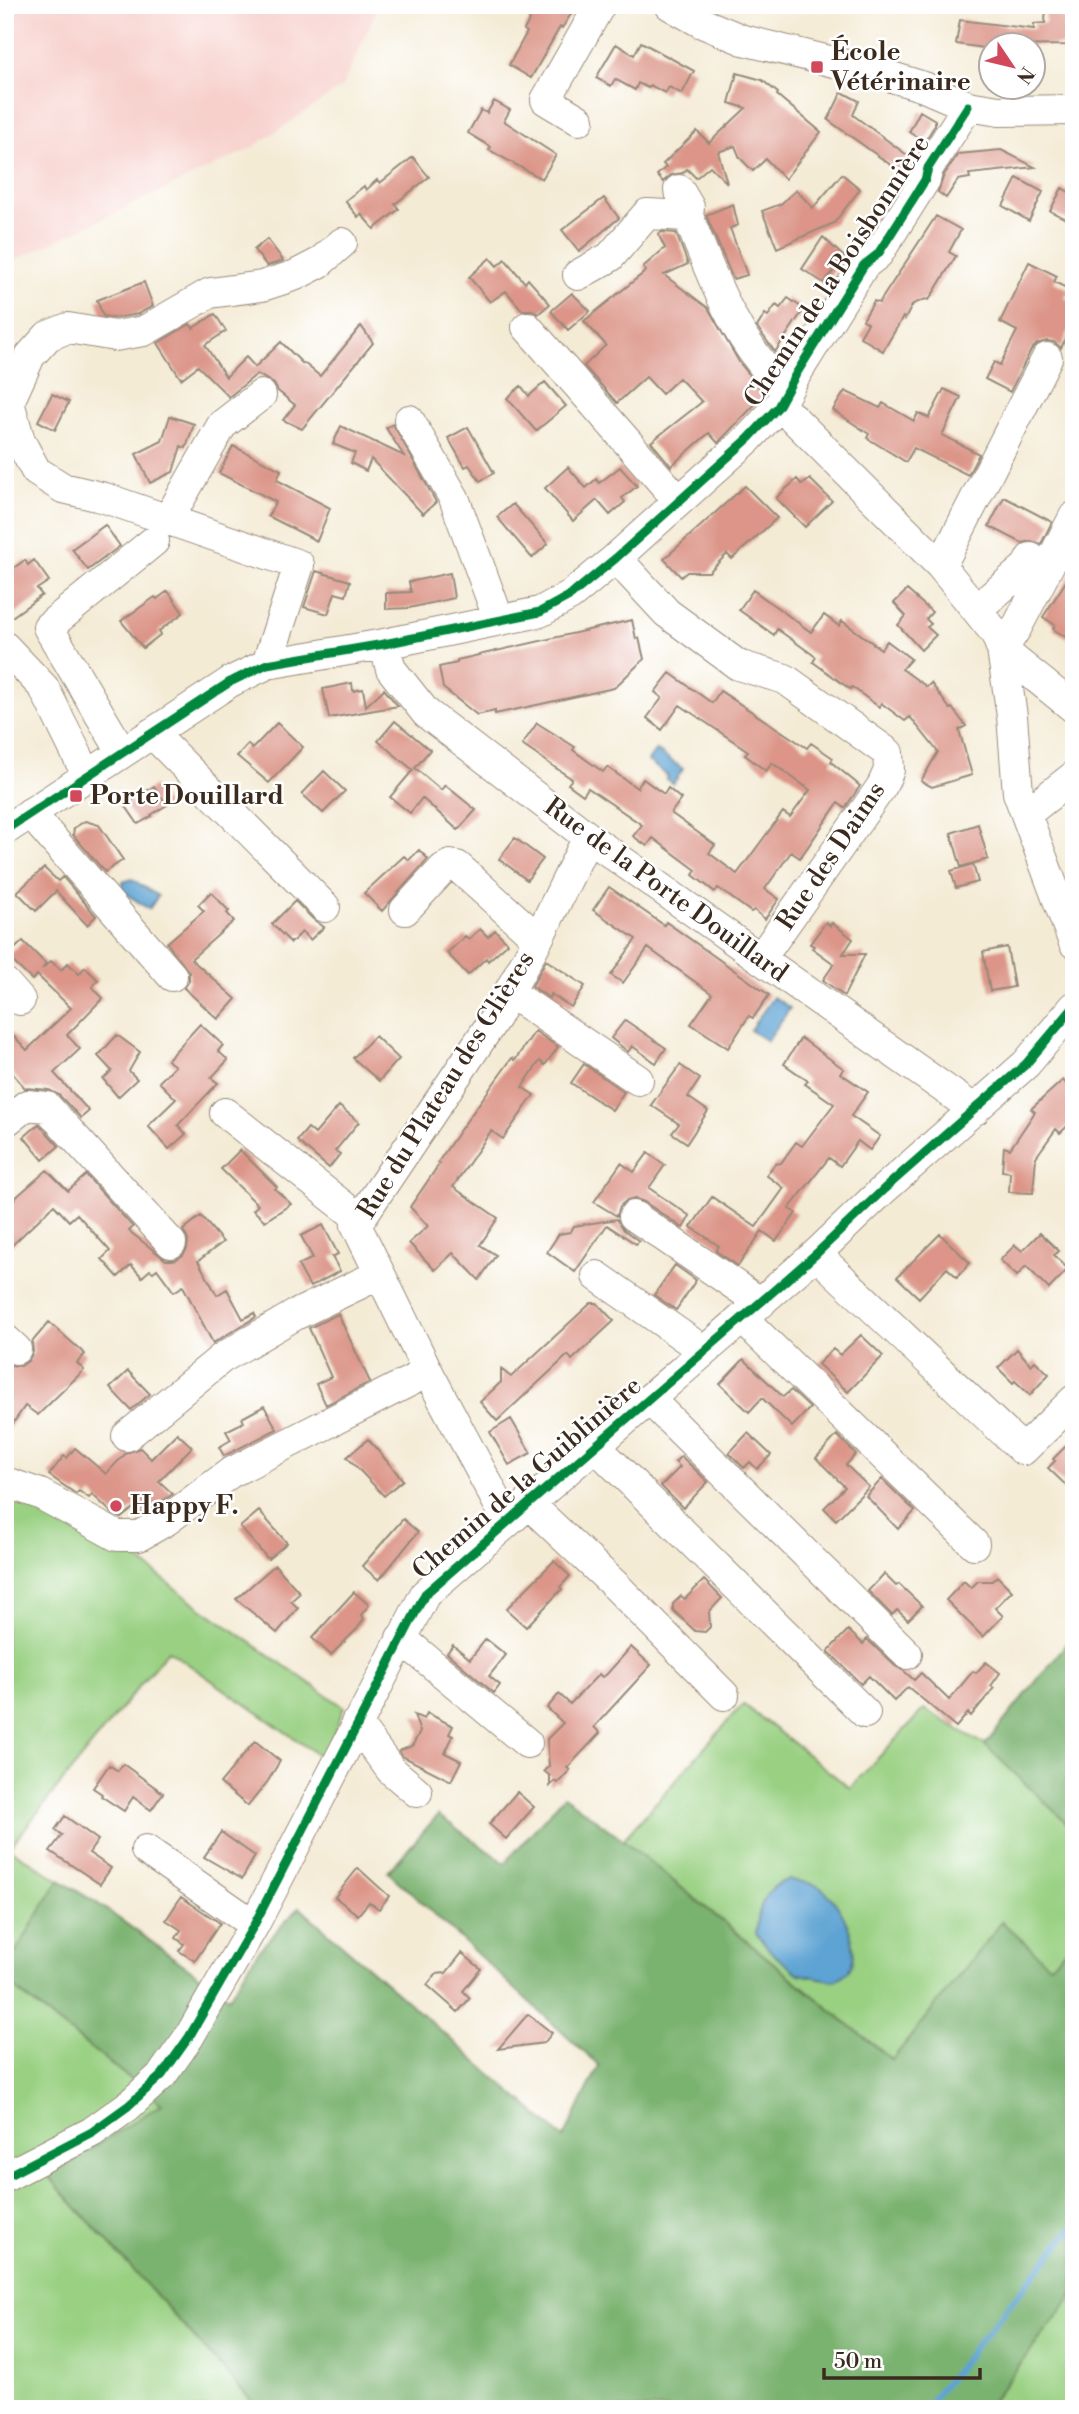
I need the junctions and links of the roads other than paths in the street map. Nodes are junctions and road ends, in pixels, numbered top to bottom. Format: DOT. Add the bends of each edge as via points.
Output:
graph roads {
  1 [pos="600,5"];
  2 [pos="670,5"];
  3 [pos="968,106"];
  4 [pos="1074,110"];
  5 [pos="579,120"];
  6 [pos="342,243"];
  7 [pos="578,275"];
  8 [pos="527,327"];
  9 [pos="1047,358"];
  10 [pos="261,396"];
  11 [pos="782,399"];
  12 [pos="211,411"];
  13 [pos="409,421"];
  14 [pos="678,500"];
  15 [pos="1074,517"];
  16 [pos="155,524"];
  17 [pos="616,558"];
  18 [pos="1031,558"];
  19 [pos="941,566"];
  20 [pos="977,609"];
  21 [pos="499,620"];
  22 [pos="384,644"];
  23 [pos="5,647"];
  24 [pos="1002,650"];
  25 [pos="267,664"];
  26 [pos="1071,699"];
  27 [pos="152,733"];
  28 [pos="122,752"];
  29 [pos="87,775"];
  30 [pos="1074,776"];
  31 [pos="34,811"];
  32 [pos="1026,814"];
  33 [pos="5,830"];
  34 [pos="588,837"];
  35 [pos="326,907"];
  36 [pos="405,910"];
  37 [pos="150,937"];
  38 [pos="538,939"];
  39 [pos="1074,943"];
  40 [pos="761,958"];
  41 [pos="172,976"];
  42 [pos="509,992"];
  43 [pos="1074,1007"];
  44 [pos="637,1082"];
  45 [pos="975,1110"];
  46 [pos="225,1112"];
  47 [pos="5,1122"];
  48 [pos="634,1216"];
  49 [pos="360,1219"];
  50 [pos="171,1243"];
  51 [pos="816,1254"];
  52 [pos="380,1274"];
  53 [pos="597,1276"];
  54 [pos="752,1311"];
  55 [pos="704,1351"];
  56 [pos="428,1372"];
  57 [pos="649,1399"];
  58 [pos="1074,1400"];
  59 [pos="127,1436"];
  60 [pos="596,1447"];
  61 [pos="5,1482"];
  62 [pos="517,1512"];
  63 [pos="974,1545"];
  64 [pos="401,1638"];
  65 [pos="908,1654"];
  66 [pos="724,1695"];
  67 [pos="865,1713"];
  68 [pos="356,1723"];
  69 [pos="527,1743"];
  70 [pos="417,1792"];
  71 [pos="146,1850"];
  72 [pos="254,1925"];
  73 [pos="5,2177"];
  1 -- 5 [label="street" via="545,100"];
  2 -- 3 [label="street" via="743,40 879,73"];
  3 -- 4 [label="street" via="999,111"];
  3 -- 11 [label="street, Chemin de la Boisbonnière"];
  6 -- 16 [label="street" via="296,275 262,286 210,293 144,331 115,336 68,328 48,336 30,356 9,402 20,441 36,471 63,488 105,498"];
  7 -- 11 [label="street" via="610,257 647,214 684,203 720,297"];
  8 -- 14 [label="street"];
  9 -- 19 [label="street"];
  10 -- 16 [label="street" via="222,425"];
  11 -- 14 [label="street, Chemin de la Boisbonnière" via="749,438"];
  11 -- 19 [label="street" via="793,418"];
  12 -- 16 [label="street"];
  13 -- 21 [label="street" via="454,498"];
  14 -- 17 [label="street, Chemin de la Boisbonnière"];
  15 -- 24 [label="street"];
  16 -- 25 [label="street" via="299,565"];
  16 -- 28 [label="street" via="48,626"];
  17 -- 21 [label="street, Chemin de la Boisbonnière" via="571,595 540,612"];
  17 -- 40 [label="street, Rue des Daims" via="667,613 738,665 786,679 888,753 889,770 883,786"];
  18 -- 20 [label="street"];
  19 -- 20 [label="street"];
  20 -- 24 [label="street"];
  21 -- 22 [label="street, Chemin de la Boisbonnière"];
  22 -- 25 [label="street, Chemin de la Boisbonnière"];
  22 -- 34 [label="street, Rue de la Porte Douillard" via="391,669 426,713"];
  23 -- 29 [label="street" via="44,688"];
  24 -- 26 [label="street"];
  24 -- 32 [label="street" via="1018,793"];
  25 -- 27 [label="street, Chemin de la Boisbonnière" via="229,682"];
  27 -- 28 [label="street, Chemin de la Boisbonnière"];
  27 -- 35 [label="street"];
  28 -- 29 [label="street, Chemin de la Boisbonnière"];
  29 -- 31 [label="street, Chemin de la Boisbonnière"];
  30 -- 32 [label="street"];
  31 -- 33 [label="street, Chemin de la Boisbonnière"];
  31 -- 37 [label="street"];
  31 -- 41 [label="street"];
  32 -- 39 [label="street"];
  34 -- 38 [label="street, Rue du Plateau des Glières"];
  34 -- 40 [label="street, Rue de la Porte Douillard"];
  36 -- 38 [label="street" via="443,869 457,866"];
  38 -- 42 [label="street, Rue du Plateau des Glières"];
  40 -- 45 [label="street, Rue de la Porte Douillard"];
  42 -- 44 [label="street"];
  42 -- 49 [label="street, Rue du Plateau des Glières"];
  43 -- 45 [label="street, Chemin de la Guiblinière" via="1026,1064"];
  45 -- 51 [label="street, Chemin de la Guiblinière"];
  46 -- 49 [label="street"];
  47 -- 50 [label="street" via="27,1105 47,1107"];
  48 -- 54 [label="street"];
  49 -- 52 [label="street, Rue du Plateau des Glières" via="356,1224"];
  51 -- 54 [label="street, Chemin de la Guiblinière"];
  51 -- 58 [label="street" via="1023,1450"];
  52 -- 56 [label="street, Rue du Plateau des Glières"];
  52 -- 59 [label="street" via="295,1315 222,1358"];
  53 -- 55 [label="street"];
  54 -- 55 [label="street, Chemin de la Guiblinière"];
  54 -- 63 [label="street"];
  55 -- 57 [label="street, Chemin de la Guiblinière"];
  56 -- 61 [label="street" via="230,1473 139,1536 117,1536 40,1494"];
  56 -- 62 [label="street, Rue du Plateau des Glières"];
  57 -- 60 [label="street, Chemin de la Guiblinière"];
  57 -- 65 [label="street"];
  60 -- 62 [label="street, Chemin de la Guiblinière"];
  60 -- 67 [label="street"];
  62 -- 64 [label="street, Chemin de la Guiblinière" via="425,1594"];
  62 -- 66 [label="street, Rue du Plateau des Glières" via="616,1586"];
  64 -- 68 [label="street, Chemin de la Guiblinière"];
  64 -- 69 [label="street"];
  68 -- 70 [label="street" via="391,1770"];
  68 -- 72 [label="street, Chemin de la Guiblinière"];
  71 -- 72 [label="street"];
  72 -- 73 [label="street, Chemin de la Guiblinière" via="162,2075 92,2132"];
}
